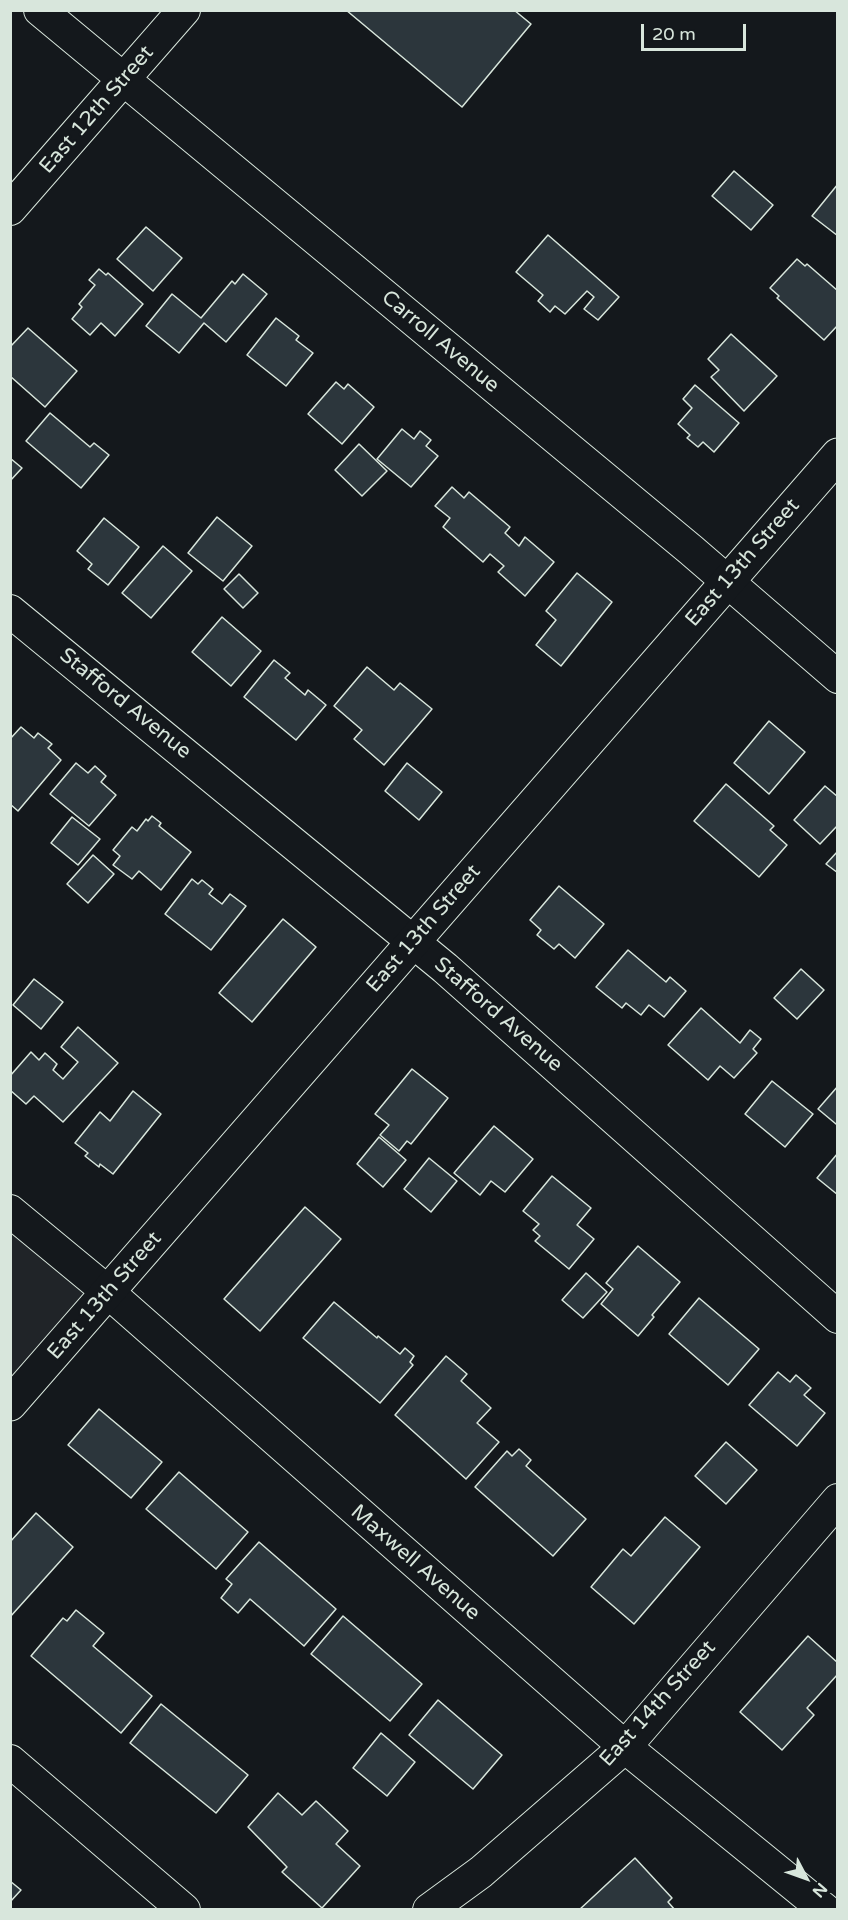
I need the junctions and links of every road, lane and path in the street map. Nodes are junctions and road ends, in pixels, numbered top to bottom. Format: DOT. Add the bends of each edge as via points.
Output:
graph roads {
  1 [pos="40,10"];
  2 [pos="184,10"];
  3 [pos="123,80"];
  4 [pos="10,209"];
  5 [pos="837,455"];
  6 [pos="728,581"];
  7 [pos="10,610"];
  8 [pos="837,677"];
  9 [pos="414,941"];
  10 [pos="10,1211"];
  11 [pos="108,1292"];
  12 [pos="837,1317"];
  13 [pos="10,1404"];
  14 [pos="837,1500"];
  15 [pos="625,1747"];
  16 [pos="10,1761"];
  17 [pos="184,1910"];
  18 [pos="429,1910"];
  19 [pos="825,1910"];
  1 -- 3 [label="street, Carroll Avenue"];
  2 -- 3 [label="street, East 12th Street"];
  3 -- 4 [label="street, East 12th Street"];
  3 -- 6 [label="street, Carroll Avenue"];
  5 -- 6 [label="main road, East 13th Street"];
  6 -- 8 [label="street, Carroll Avenue"];
  6 -- 9 [label="main road, East 13th Street"];
  7 -- 9 [label="street, Stafford Avenue"];
  9 -- 11 [label="main road, East 13th Street"];
  9 -- 12 [label="street, Stafford Avenue"];
  10 -- 11 [label="street, Maxwell Avenue"];
  11 -- 13 [label="main road, East 13th Street"];
  11 -- 15 [label="street, Maxwell Avenue"];
  14 -- 15 [label="street, East 14th Street"];
  15 -- 18 [label="street, East 14th Street" via="482,1872"];
  15 -- 19 [label="street, Maxwell Avenue"];
  16 -- 17 [label="street"];
}
